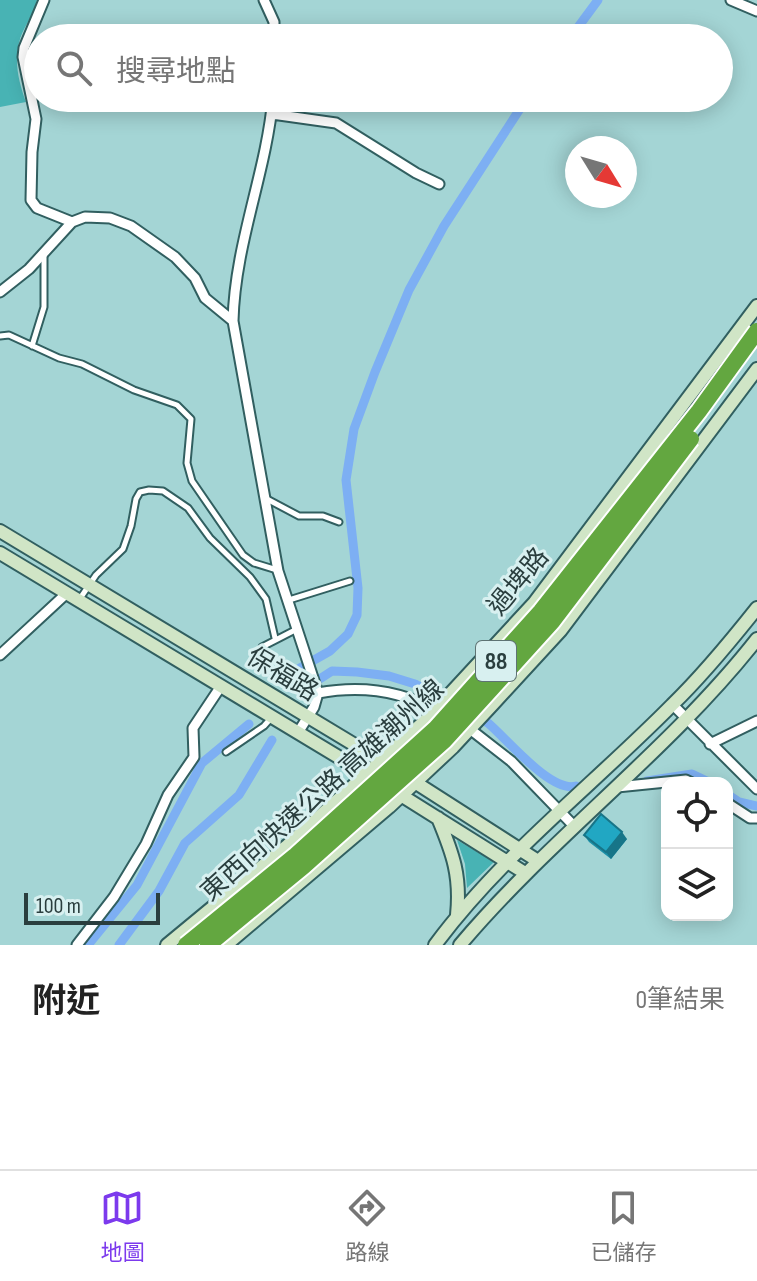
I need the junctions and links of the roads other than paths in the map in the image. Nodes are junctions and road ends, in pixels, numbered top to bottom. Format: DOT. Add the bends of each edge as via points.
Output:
graph roads {
  1 [pos="44,0"];
  2 [pos="264,0"];
  3 [pos="731,0"];
  4 [pos="757,11"];
  5 [pos="34,24"];
  6 [pos="274,24"];
  7 [pos="35,112"];
  8 [pos="272,114"];
  9 [pos="439,184"];
  10 [pos="72,222"];
  11 [pos="44,254"];
  12 [pos="0,292"];
  13 [pos="757,306"];
  14 [pos="233,321"];
  15 [pos="757,331"];
  16 [pos="0,336"];
  17 [pos="32,346"];
  18 [pos="757,349"];
  19 [pos="757,369"];
  20 [pos="265,498"];
  21 [pos="339,522"];
  22 [pos="0,531"];
  23 [pos="0,553"];
  24 [pos="278,571"];
  25 [pos="350,581"];
  26 [pos="89,584"];
  27 [pos="67,593"];
  28 [pos="289,600"];
  29 [pos="79,601"];
  30 [pos="757,608"];
  31 [pos="298,628"];
  32 [pos="275,638"];
  33 [pos="757,639"];
  34 [pos="262,647"];
  35 [pos="0,655"];
  36 [pos="221,686"];
  37 [pos="318,690"];
  38 [pos="673,705"];
  39 [pos="437,708"];
  40 [pos="273,716"];
  41 [pos="308,717"];
  42 [pos="686,717"];
  43 [pos="757,721"];
  44 [pos="472,726"];
  45 [pos="299,731"];
  46 [pos="710,744"];
  47 [pos="226,752"];
  48 [pos="381,761"];
  49 [pos="366,774"];
  50 [pos="661,782"];
  51 [pos="415,783"];
  52 [pos="614,787"];
  53 [pos="757,789"];
  54 [pos="402,795"];
  55 [pos="733,807"];
  56 [pos="561,812"];
  57 [pos="438,818"];
  58 [pos="757,818"];
  59 [pos="574,826"];
  60 [pos="521,850"];
  61 [pos="538,861"];
  62 [pos="509,862"];
  63 [pos="525,873"];
  64 [pos="457,916"];
  65 [pos="77,945"];
  66 [pos="167,945"];
  67 [pos="186,945"];
  68 [pos="208,945"];
  69 [pos="226,945"];
  70 [pos="435,945"];
  71 [pos="460,945"];
  1 -- 5 [label="street"];
  2 -- 6 [label="street"];
  3 -- 4 [label="street"];
  7 -- 10 [label="street" via="31,200 37,208"];
  8 -- 9 [label="street" via="336,123"];
  8 -- 14 [label="street" via="241,242"];
  10 -- 11 [label="street"];
  10 -- 14 [label="street" via="95,216 131,226 175,257 205,298"];
  11 -- 12 [label="street"];
  11 -- 17 [label="lane" via="44,307"];
  13 -- 39 [label="street, 過埤路" via="534,603"];
  14 -- 20 [label="street"];
  15 -- 67 [label="highway, 東西向快速公路 高雄潮州線 / 88, bridge" via="541,611 435,729 296,855"];
  16 -- 17 [label="lane"];
  17 -- 24 [label="lane" via="188,413 192,481 243,555"];
  18 -- 68 [label="highway, 東西向快速公路 高雄潮州線 / 88, bridge" via="552,622 445,740"];
  19 -- 44 [label="street" via="561,630"];
  20 -- 21 [label="lane" via="299,516"];
  20 -- 24 [label="street"];
  22 -- 26 [label="street, 保福路"];
  23 -- 27 [label="street, 保福路"];
  24 -- 28 [label="street"];
  25 -- 28 [label="lane"];
  26 -- 29 [label="lane"];
  26 -- 32 [label="lane" via="123,549 140,492 163,491 188,508 250,577 270,608"];
  26 -- 41 [label="street, 保福路"];
  27 -- 29 [label="street, 保福路"];
  27 -- 35 [label="street"];
  28 -- 31 [label="street"];
  29 -- 36 [label="street, 保福路"];
  30 -- 38 [label="street"];
  31 -- 32 [label="lane"];
  31 -- 37 [label="street"];
  32 -- 34 [label="lane"];
  33 -- 42 [label="street"];
  36 -- 40 [label="street, 保福路"];
  36 -- 65 [label="street" via="193,728 194,757 168,795 146,844"];
  37 -- 39 [label="street" via="394,692"];
  37 -- 41 [label="street"];
  38 -- 42 [label="street"];
  38 -- 56 [label="street"];
  39 -- 44 [label="street"];
  39 -- 48 [label="street, 過埤路"];
  40 -- 45 [label="street, 保福路"];
  40 -- 47 [label="lane"];
  41 -- 45 [label="street"];
  41 -- 48 [label="street, 保福路"];
  42 -- 46 [label="street"];
  42 -- 52 [label="street"];
  43 -- 46 [label="street"];
  44 -- 51 [label="street"];
  44 -- 56 [label="street"];
  45 -- 49 [label="street, 保福路"];
  46 -- 53 [label="street"];
  48 -- 49 [label="street, 過埤路"];
  48 -- 51 [label="street, 保福路"];
  49 -- 54 [label="street, 保福路"];
  49 -- 66 [label="street, 過埤路"];
  50 -- 52 [label="street"];
  51 -- 54 [label="street"];
  51 -- 60 [label="street, 保福路"];
  52 -- 59 [label="street"];
  54 -- 57 [label="street, 保福路"];
  54 -- 69 [label="street"];
  55 -- 58 [label="street"];
  56 -- 59 [label="street"];
  56 -- 60 [label="street"];
  57 -- 62 [label="street, 保福路"];
  57 -- 64 [label="street" via="457,869"];
  59 -- 61 [label="street"];
  60 -- 61 [label="street, 保福路"];
  60 -- 62 [label="street"];
  61 -- 63 [label="street"];
  62 -- 63 [label="street, 保福路"];
  62 -- 64 [label="street"];
  63 -- 71 [label="street"];
  64 -- 70 [label="street"];
}
